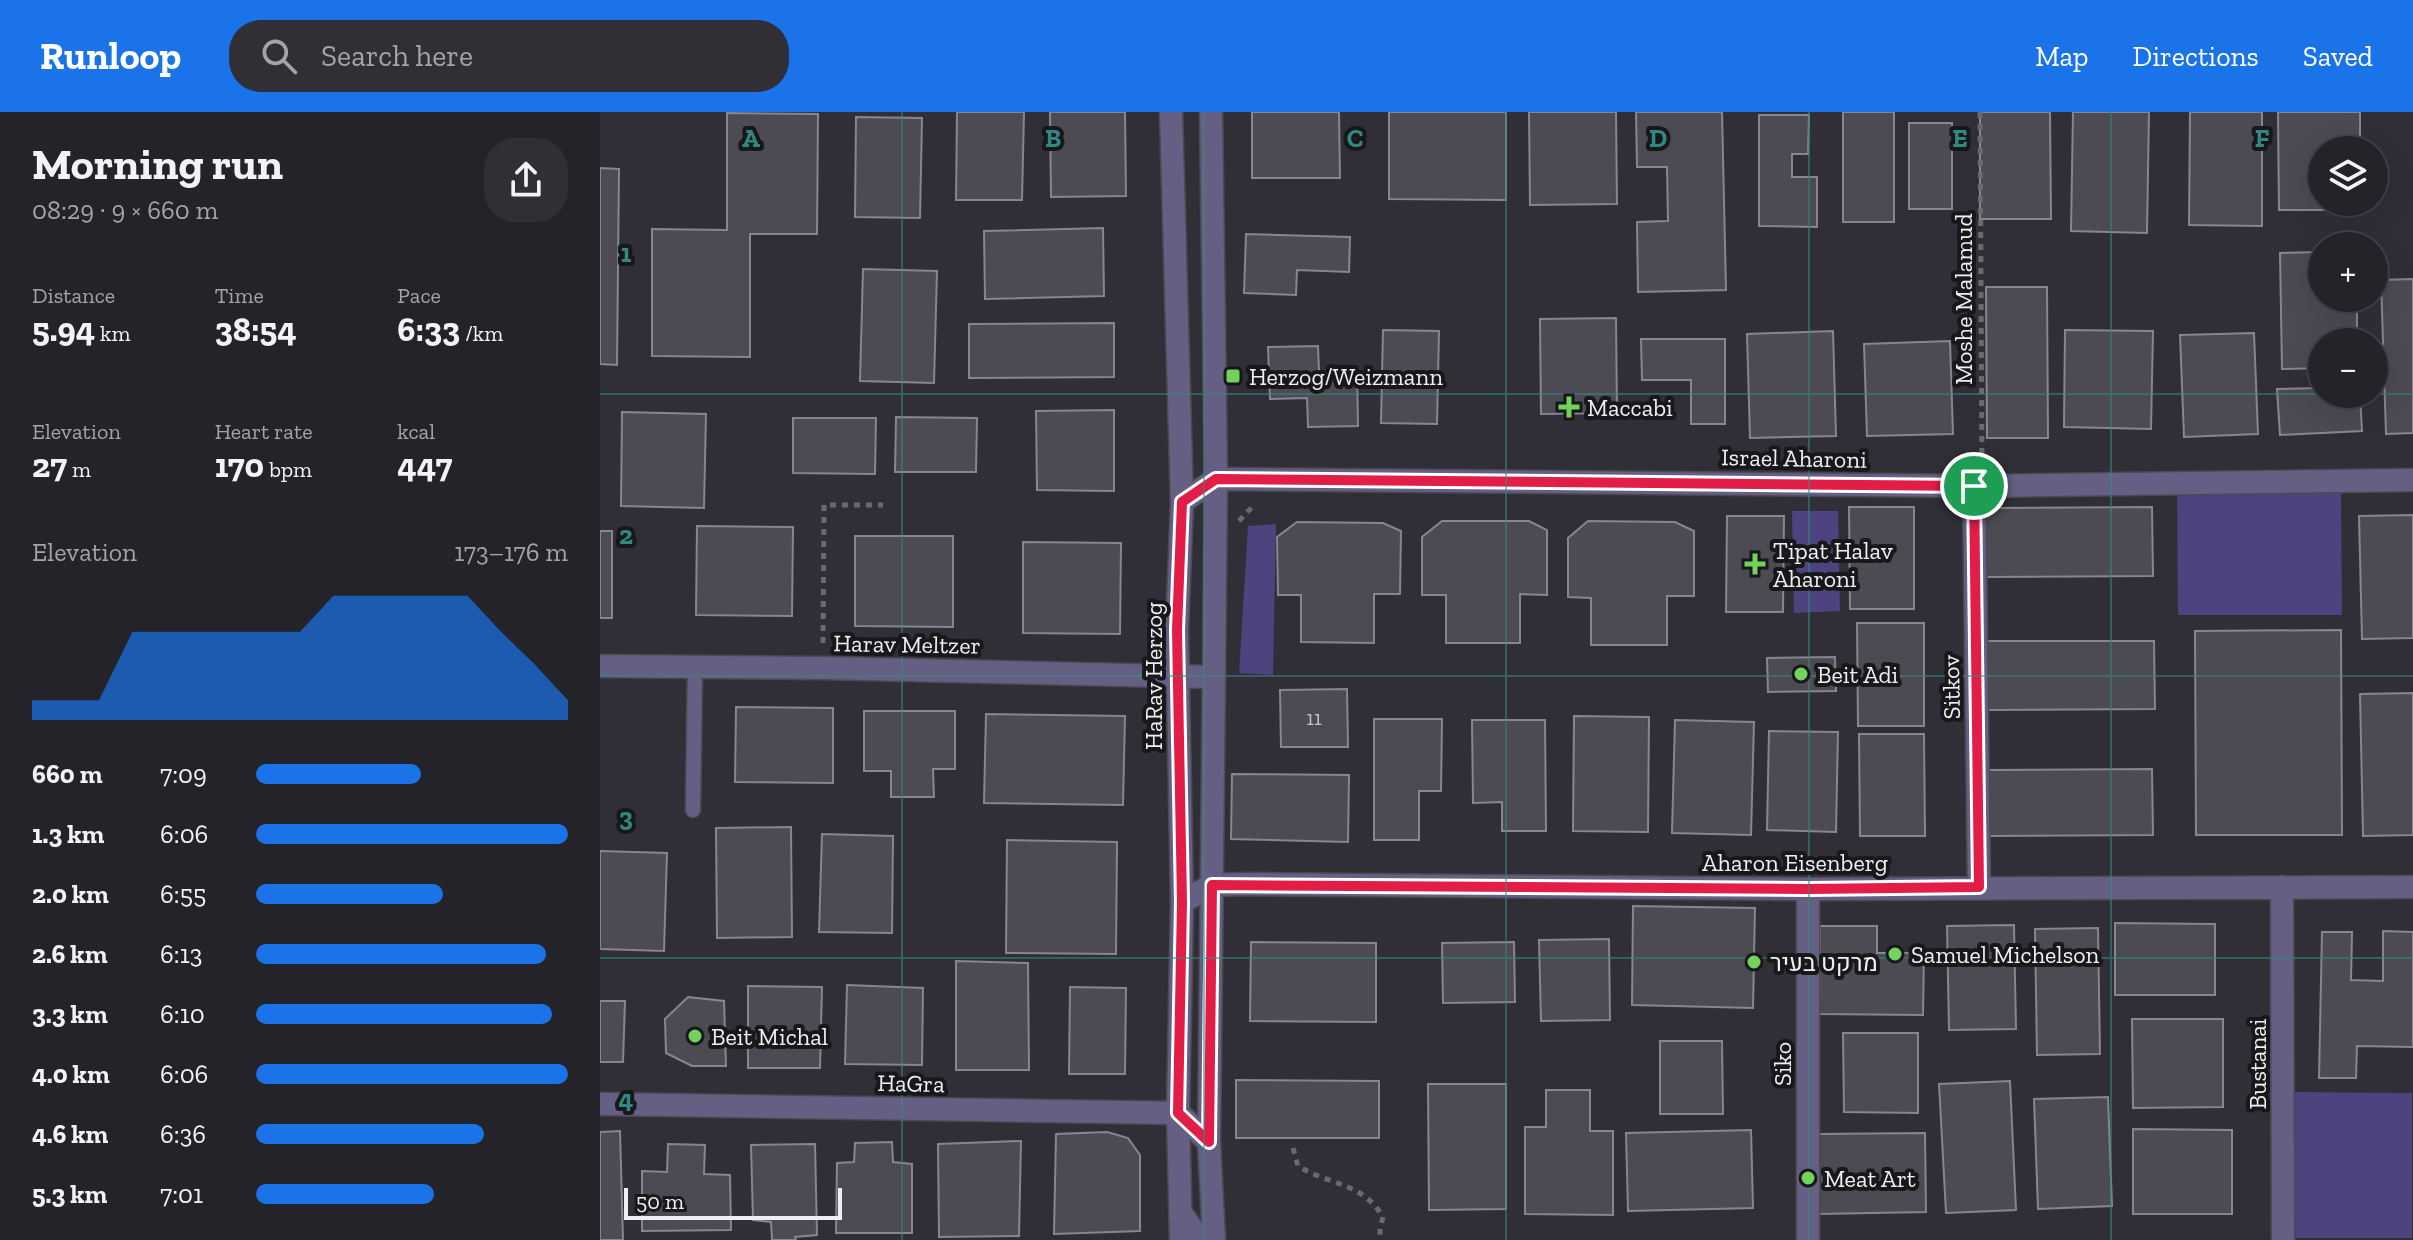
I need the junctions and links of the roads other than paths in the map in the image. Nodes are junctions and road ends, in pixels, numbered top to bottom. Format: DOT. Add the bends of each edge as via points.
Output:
graph roads {
  1 [pos="1171,112"];
  2 [pos="1211,112"];
  3 [pos="1216,479"];
  4 [pos="2413,480"];
  5 [pos="1978,486"];
  6 [pos="1182,502"];
  7 [pos="600,666"];
  8 [pos="695,667"];
  9 [pos="1178,676"];
  10 [pos="1212,677"];
  11 [pos="693,810"];
  12 [pos="1212,885"];
  13 [pos="1979,887"];
  14 [pos="2282,887"];
  15 [pos="2413,887"];
  16 [pos="1808,889"];
  17 [pos="1182,902"];
  18 [pos="600,1104"];
  19 [pos="1178,1113"];
  20 [pos="1209,1142"];
  21 [pos="1181,1213"];
  22 [pos="1181,1240"];
  23 [pos="1200,1240"];
  24 [pos="1214,1240"];
  25 [pos="1808,1240"];
  26 [pos="2283,1240"];
  1 -- 6 [label="street, HaRav Herzog"];
  2 -- 3 [label="street"];
  3 -- 5 [label="street, Israel Aharoni"];
  3 -- 6 [label="street"];
  3 -- 10 [label="street"];
  4 -- 5 [label="street, Israel Aharoni"];
  5 -- 13 [label="street, Sitkov"];
  6 -- 9 [label="street, HaRav Herzog"];
  7 -- 8 [label="street, Harav Meltzer"];
  8 -- 9 [label="street, Harav Meltzer"];
  8 -- 11 [label="lane"];
  9 -- 10 [label="street, Harav Meltzer"];
  9 -- 17 [label="street, HaRav Herzog"];
  10 -- 12 [label="street"];
  12 -- 16 [label="street, Aharon Eisenberg"];
  12 -- 17 [label="street, Aharon Eisenberg"];
  12 -- 20 [label="street"];
  13 -- 14 [label="street, Aharon Eisenberg"];
  13 -- 16 [label="street, Aharon Eisenberg"];
  14 -- 15 [label="street, Aharon Eisenberg"];
  14 -- 26 [label="street, Bustanai"];
  16 -- 25 [label="street, Siko"];
  17 -- 19 [label="street, HaRav Herzog"];
  18 -- 19 [label="street, HaGra"];
  19 -- 20 [label="street"];
  19 -- 21 [label="street, HaRav Herzog"];
  20 -- 24 [label="street"];
  21 -- 22 [label="street, HaRav Herzog"];
  21 -- 23 [label="street"];
}
